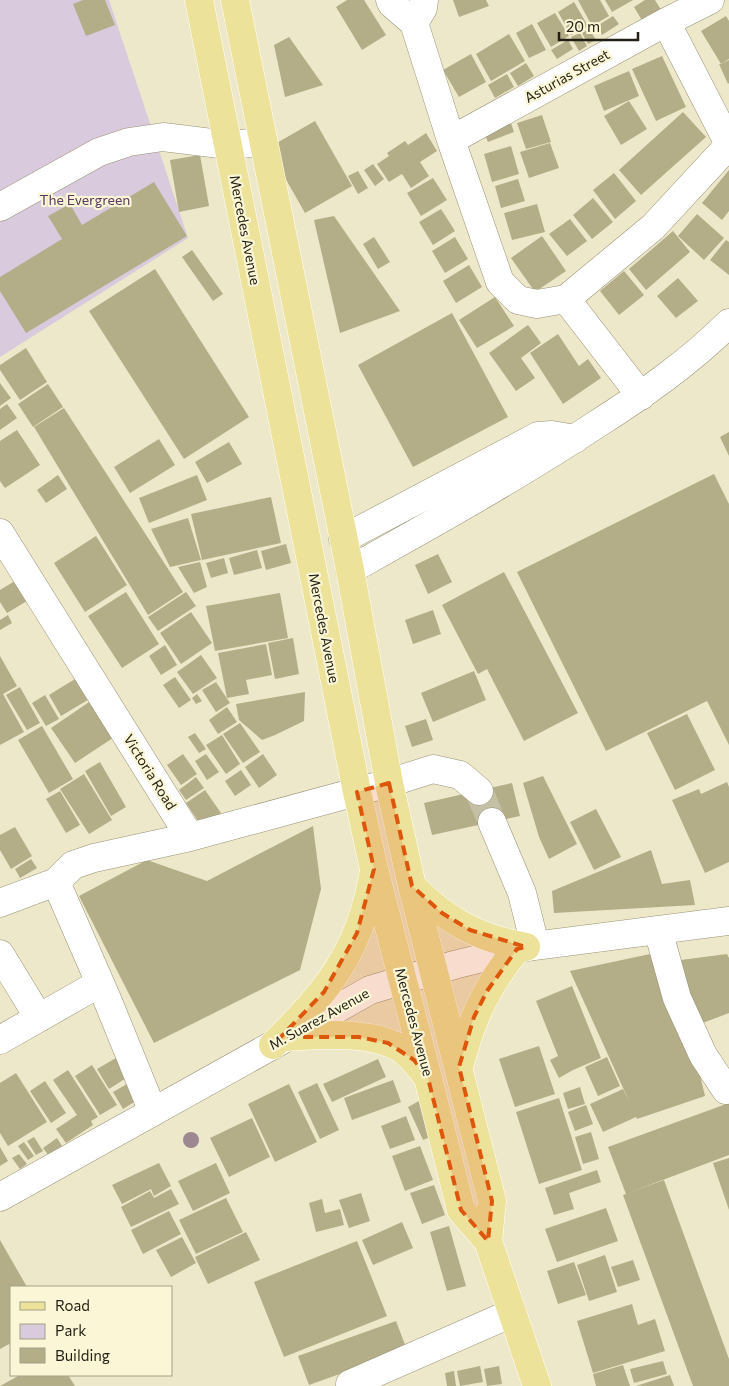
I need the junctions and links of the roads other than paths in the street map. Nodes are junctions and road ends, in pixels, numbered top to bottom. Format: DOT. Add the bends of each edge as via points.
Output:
graph roads {
  1 [pos="199,0"];
  2 [pos="235,0"];
  3 [pos="390,0"];
  4 [pos="710,0"];
  5 [pos="419,11"];
  6 [pos="666,22"];
  7 [pos="451,140"];
  8 [pos="264,142"];
  9 [pos="228,145"];
  10 [pos="729,145"];
  11 [pos="0,207"];
  12 [pos="566,299"];
  13 [pos="729,323"];
  14 [pos="641,396"];
  15 [pos="490,476"];
  16 [pos="0,533"];
  17 [pos="343,539"];
  18 [pos="350,570"];
  19 [pos="389,783"];
  20 [pos="479,791"];
  21 [pos="357,792"];
  22 [pos="492,822"];
  23 [pos="190,836"];
  24 [pos="374,870"];
  25 [pos="56,882"];
  26 [pos="412,886"];
  27 [pos="0,903"];
  28 [pos="729,921"];
  29 [pos="658,930"];
  30 [pos="526,947"];
  31 [pos="0,954"];
  32 [pos="434,970"];
  33 [pos="402,980"];
  34 [pos="100,983"];
  35 [pos="39,1018"];
  36 [pos="0,1040"];
  37 [pos="281,1041"];
  38 [pos="459,1067"];
  39 [pos="428,1078"];
  40 [pos="726,1090"];
  41 [pos="153,1112"];
  42 [pos="0,1196"];
  43 [pos="488,1241"];
  44 [pos="512,1313"];
  45 [pos="350,1384"];
  46 [pos="537,1386"];
  1 -- 9 [label="main road, Mercedes Avenue"];
  2 -- 8 [label="main road, Mercedes Avenue"];
  3 -- 5 [label="street" via="392,4"];
  4 -- 6 [label="street, Asturias Street"];
  5 -- 7 [label="street"];
  6 -- 7 [label="street, Asturias Street"];
  6 -- 10 [label="street"];
  7 -- 12 [label="street" via="500,282 518,300 538,304"];
  8 -- 9 [label="street"];
  8 -- 17 [label="main road, Mercedes Avenue"];
  9 -- 11 [label="street" via="163,137 129,142 99,152"];
  9 -- 21 [label="main road, Mercedes Avenue"];
  10 -- 12 [label="street" via="653,228"];
  12 -- 14 [label="street"];
  13 -- 14 [label="street"];
  14 -- 15 [label="street" via="575,439 538,436"];
  15 -- 17 [label="street"];
  15 -- 18 [label="street"];
  16 -- 23 [label="street, Victoria Road"];
  17 -- 18 [label="main road, Mercedes Avenue"];
  18 -- 19 [label="main road, Mercedes Avenue"];
  19 -- 20 [label="street" via="432,769 460,775"];
  19 -- 21 [label="street"];
  19 -- 26 [label="main road, Mercedes Avenue"];
  21 -- 23 [label="street"];
  21 -- 24 [label="main road, Mercedes Avenue"];
  22 -- 30 [label="street" via="522,893"];
  23 -- 25 [label="street" via="73,865"];
  24 -- 33 [label="main road, Mercedes Avenue"];
  24 -- 37 [label="main road" via="369,898 341,966"];
  25 -- 27 [label="street"];
  25 -- 34 [label="street"];
  26 -- 30 [label="main road" via="442,913 470,930"];
  26 -- 32 [label="main road, Mercedes Avenue"];
  28 -- 29 [label="street, M. Suarez Avenue"];
  29 -- 30 [label="street, M. Suarez Avenue"];
  29 -- 40 [label="street" via="677,998 703,1055"];
  30 -- 32 [label="street, M. Suarez Avenue"];
  30 -- 38 [label="main road" via="499,971 479,1006"];
  31 -- 35 [label="street"];
  32 -- 33 [label="street, M. Suarez Avenue"];
  32 -- 38 [label="main road, Mercedes Avenue"];
  33 -- 37 [label="street, M. Suarez Avenue" via="370,990"];
  33 -- 39 [label="main road, Mercedes Avenue"];
  34 -- 35 [label="street"];
  34 -- 41 [label="street"];
  35 -- 36 [label="street"];
  37 -- 39 [label="main road" via="345,1036 380,1040 403,1050"];
  37 -- 41 [label="street, M. Suarez Avenue"];
  38 -- 43 [label="main road, Mercedes Avenue" via="492,1201"];
  39 -- 43 [label="main road, Mercedes Avenue" via="461,1210"];
  41 -- 42 [label="street, M. Suarez Avenue"];
  43 -- 44 [label="main road, Mercedes Avenue"];
  44 -- 45 [label="street"];
  44 -- 46 [label="main road, Mercedes Avenue"];
}
